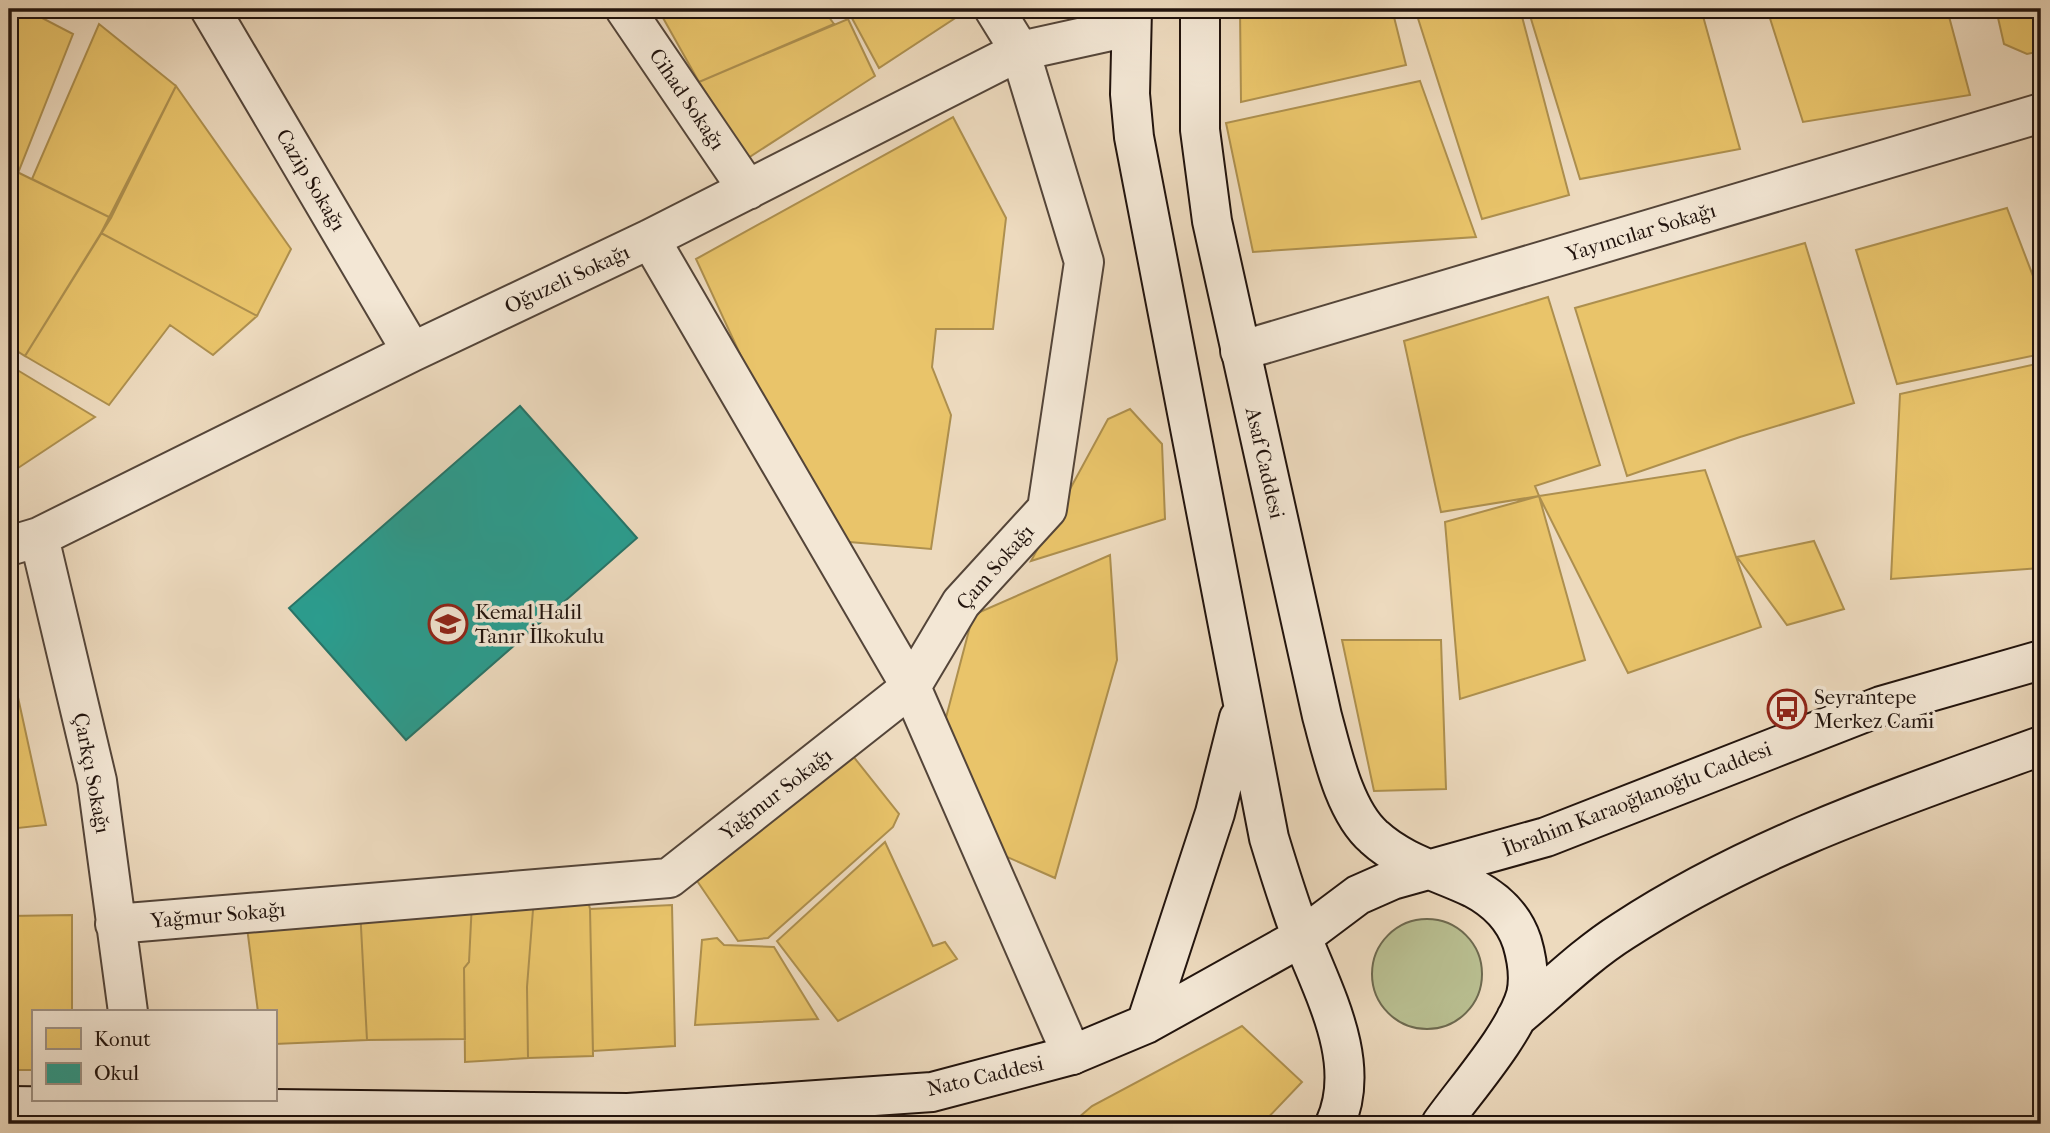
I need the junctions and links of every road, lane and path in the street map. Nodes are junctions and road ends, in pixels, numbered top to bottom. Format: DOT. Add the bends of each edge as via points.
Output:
graph roads {
  1 [pos="625,9"];
  2 [pos="993,9"];
  3 [pos="1200,9"];
  4 [pos="210,10"];
  5 [pos="1131,18"];
  6 [pos="1020,51"];
  7 [pos="2041,113"];
  8 [pos="748,190"];
  9 [pos="650,239"];
  10 [pos="1240,351"];
  11 [pos="412,352"];
  12 [pos="24,542"];
  13 [pos="2041,660"];
  14 [pos="911,687"];
  15 [pos="1242,709"];
  16 [pos="2041,746"];
  17 [pos="1432,871"];
  18 [pos="116,924"];
  19 [pos="1302,937"];
  20 [pos="128,1010"];
  21 [pos="1516,1018"];
  22 [pos="1146,1024"];
  23 [pos="1072,1055"];
  24 [pos="140,1103"];
  25 [pos="9,1106"];
  26 [pos="625,1118"];
  27 [pos="1335,1124"];
  28 [pos="1441,1124"];
  1 -- 8 [label="street, Cihad Sokağı"];
  2 -- 6 [label="street, Çam Sokağı"];
  3 -- 10 [label="street, Asaf Caddesi" via="1200,130 1212,221"];
  4 -- 11 [label="street, Cazip Sokağı"];
  5 -- 6 [label="street, Oğuzeli Sokağı"];
  5 -- 15 [label="street" via="1134,137"];
  6 -- 8 [label="street, Oğuzeli Sokağı"];
  6 -- 14 [label="street, Çam Sokağı" via="1084,262 1047,509 961,603"];
  7 -- 10 [label="street, Yayıncılar Sokağı"];
  8 -- 9 [label="street, Oğuzeli Sokağı"];
  9 -- 11 [label="street, Oğuzeli Sokağı"];
  9 -- 14 [label="street"];
  10 -- 17 [label="street, Asaf Caddesi" via="1342,788 1372,837"];
  11 -- 12 [label="street, Oğuzeli Sokağı"];
  12 -- 18 [label="street, Çarkçı Sokağı" via="97,782"];
  13 -- 17 [label="street, İbrahim Karaoğlanoğlu Caddesi" via="1881,706 1546,837"];
  14 -- 18 [label="street, Yağmur Sokağı" via="669,878"];
  14 -- 23 [label="street"];
  15 -- 19 [label="street" via="1269,838"];
  15 -- 22 [label="street" via="1215,813"];
  16 -- 21 [label="street" via="1832,821 1744,861 1622,931"];
  17 -- 19 [label="street, İbrahim Karaoğlanoğlu Caddesi" via="1392,880 1358,895"];
  17 -- 21 [label="street, Asaf Caddesi" via="1498,903 1518,931 1527,961 1526,993"];
  18 -- 20 [label="street, Çarkçı Sokağı"];
  19 -- 22 [label="street, Nato Caddesi"];
  19 -- 27 [label="street" via="1337,1023 1343,1086"];
  21 -- 28 [label="street"];
  22 -- 23 [label="street, Nato Caddesi"];
  23 -- 26 [label="street, Nato Caddesi" via="932,1091"];
  24 -- 25 [label="street, Nato Caddesi"];
  24 -- 26 [label="street, Nato Caddesi"];
}
